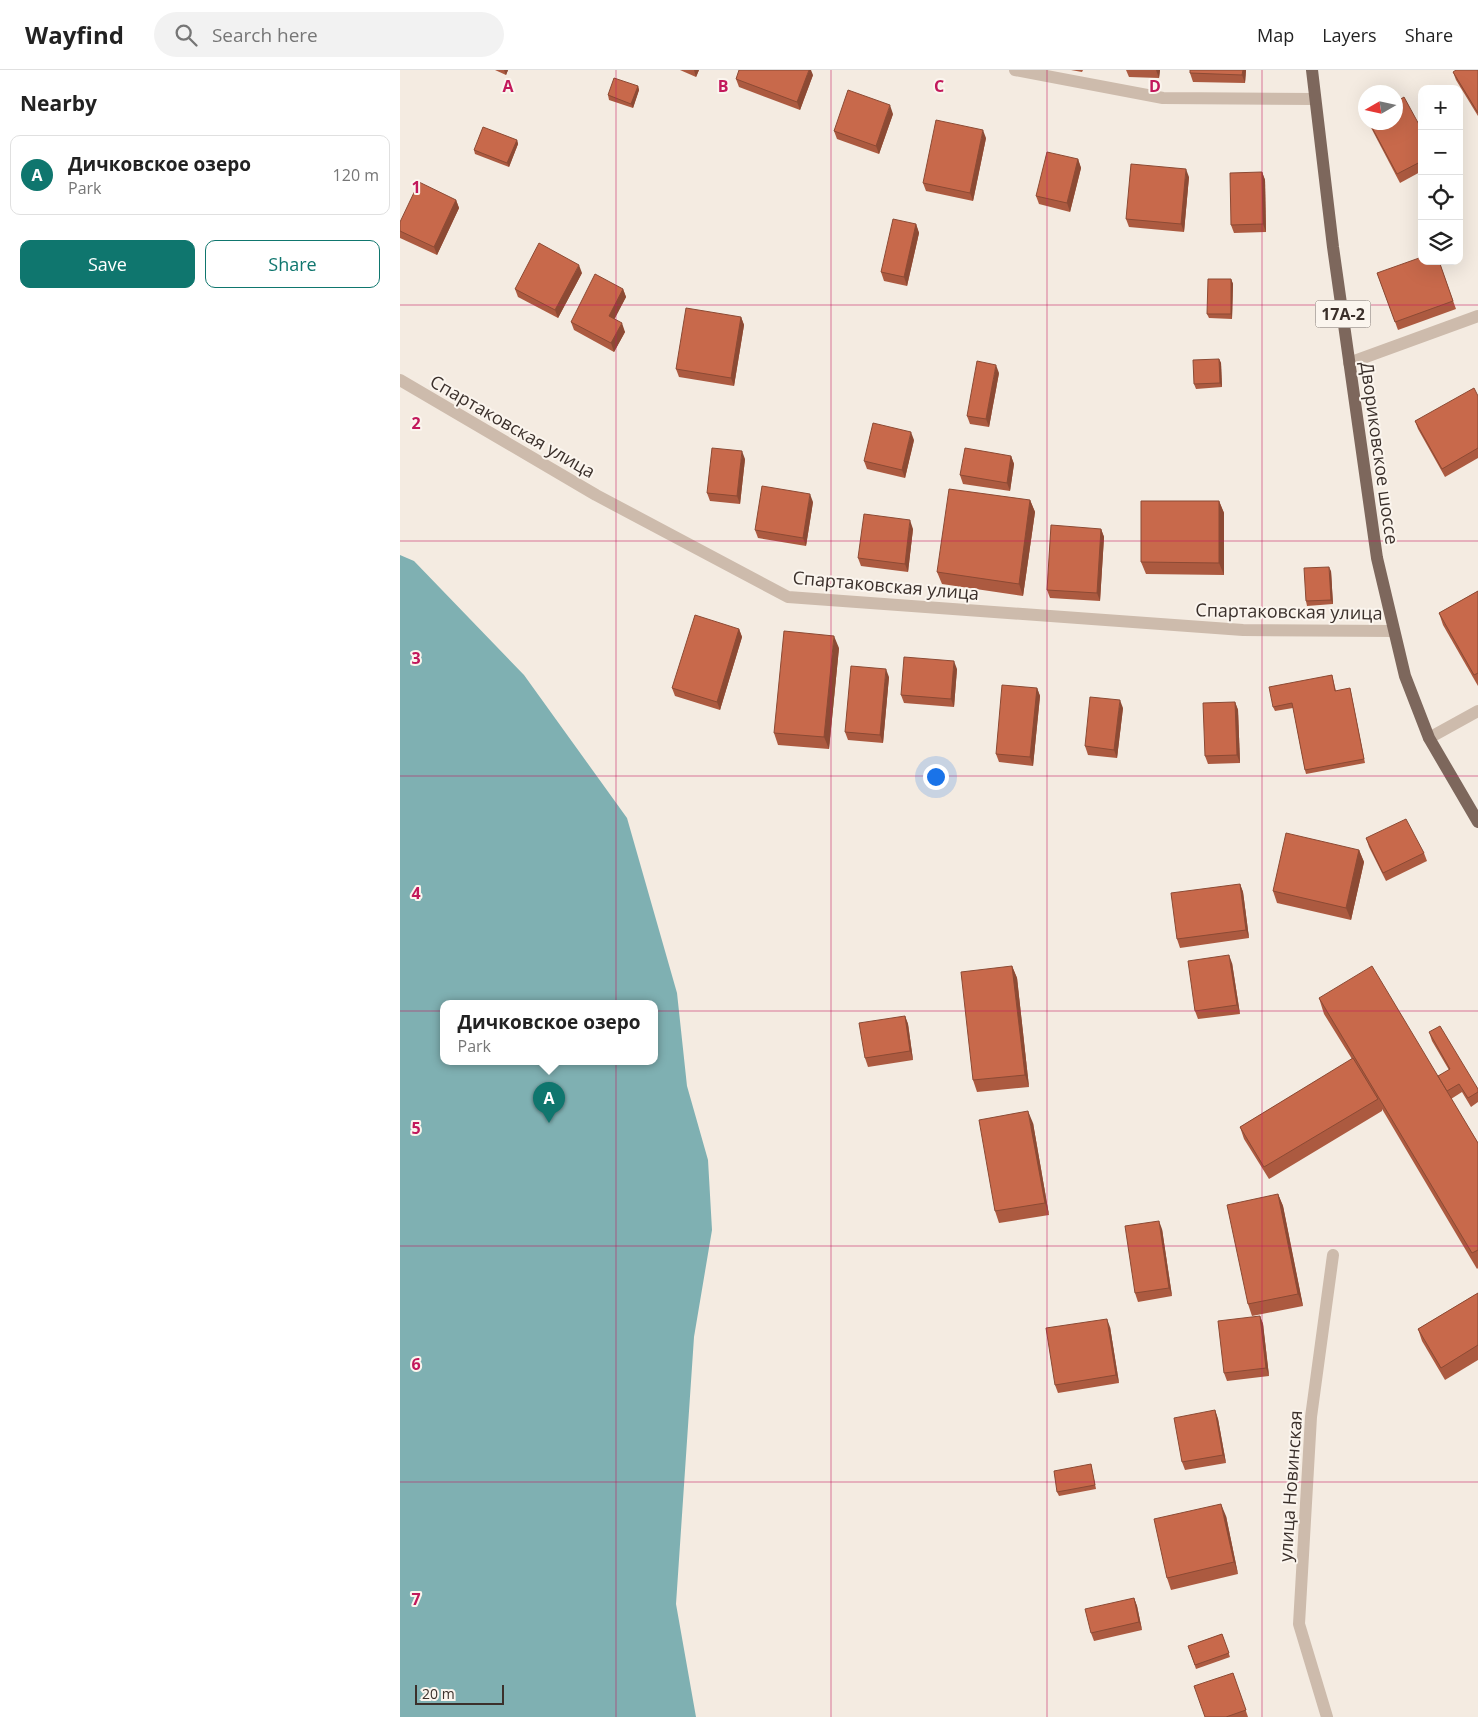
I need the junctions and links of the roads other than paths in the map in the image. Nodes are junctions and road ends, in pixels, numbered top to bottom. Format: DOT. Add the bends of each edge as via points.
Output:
graph roads {
  1 [pos="1015,70"];
  2 [pos="1312,70"];
  3 [pos="1315,99"];
  4 [pos="1478,316"];
  5 [pos="1349,363"];
  6 [pos="400,380"];
  7 [pos="1394,631"];
  8 [pos="1478,711"];
  9 [pos="1428,738"];
  10 [pos="1478,822"];
  11 [pos="1333,1255"];
  12 [pos="1327,1717"];
  1 -- 3 [label="street" via="1164,98"];
  2 -- 3 [label="main road, Двориковское шоссе / 17А-2"];
  3 -- 5 [label="main road, Двориковское шоссе / 17А-2"];
  4 -- 5 [label="street"];
  5 -- 7 [label="main road, Двориковское шоссе / 17А-2" via="1377,558"];
  6 -- 7 [label="street, Спартаковская улица" via="596,495 788,597 1243,630"];
  7 -- 9 [label="main road, Двориковское шоссе / 17А-2" via="1405,676"];
  8 -- 9 [label="street"];
  9 -- 10 [label="main road, Двориковское шоссе / 17А-2"];
  11 -- 12 [label="street, улица Новинская" via="1311,1416 1299,1624"];
}
